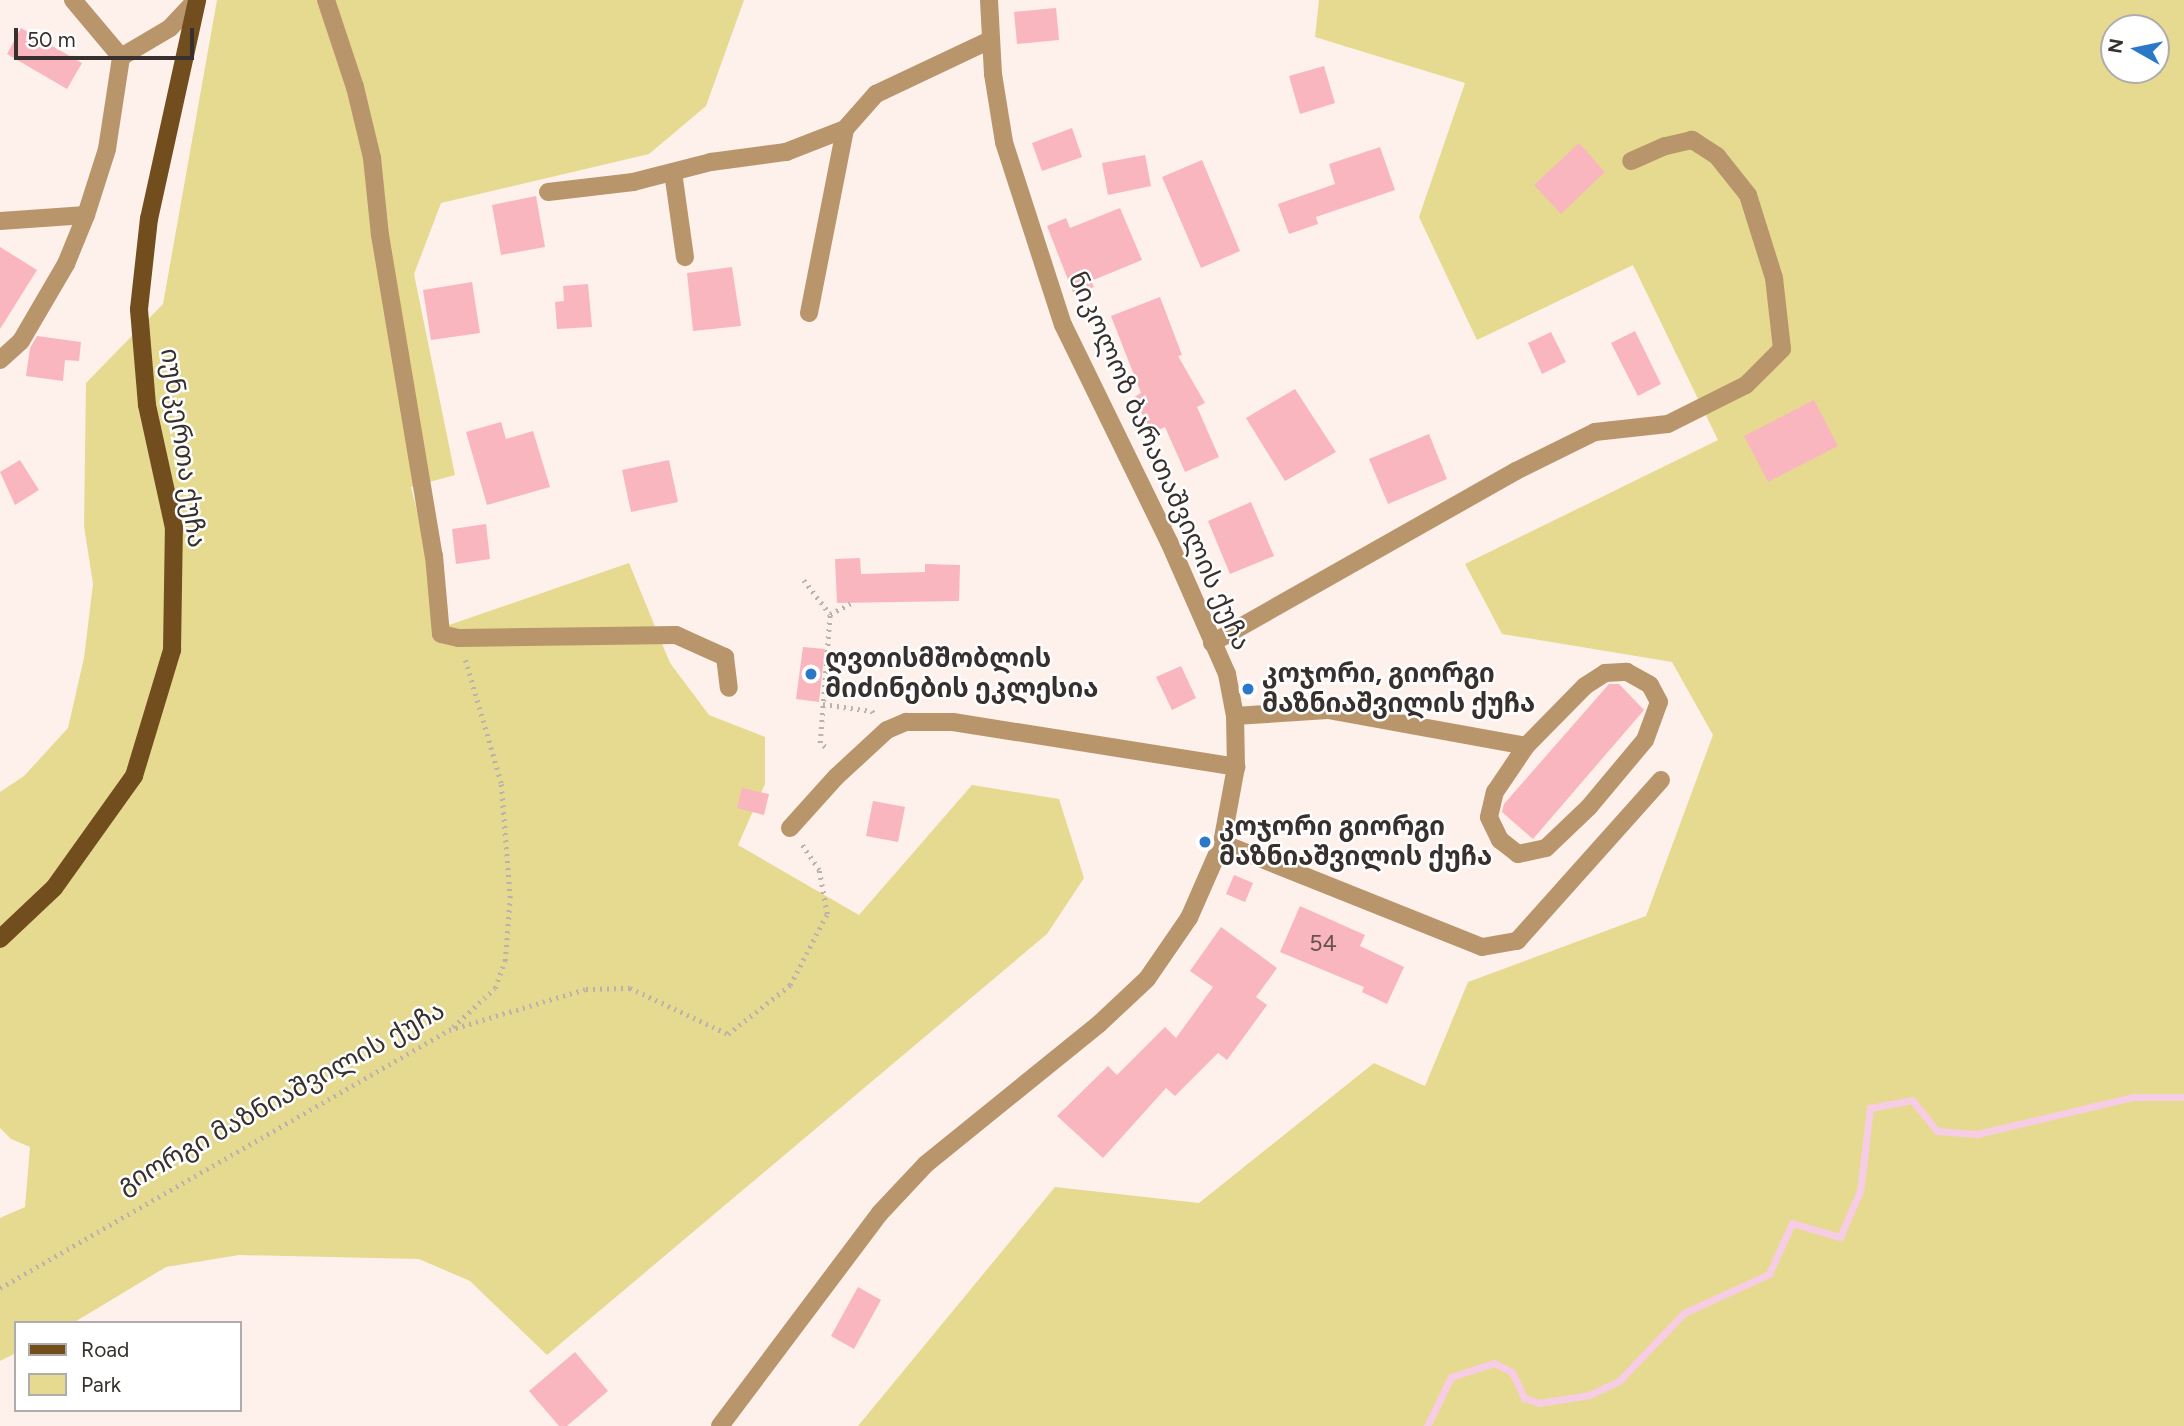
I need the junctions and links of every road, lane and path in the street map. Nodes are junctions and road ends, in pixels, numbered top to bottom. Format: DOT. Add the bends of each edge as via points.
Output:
graph roads {
  1 [pos="73,0"];
  2 [pos="197,0"];
  3 [pos="326,0"];
  4 [pos="989,0"];
  5 [pos="990,40"];
  6 [pos="121,57"];
  7 [pos="845,129"];
  8 [pos="1632,161"];
  9 [pos="673,172"];
  10 [pos="548,192"];
  11 [pos="86,215"];
  12 [pos="0,221"];
  13 [pos="685,257"];
  14 [pos="809,313"];
  15 [pos="0,360"];
  16 [pos="804,580"];
  17 [pos="852,603"];
  18 [pos="830,614"];
  19 [pos="459,638"];
  20 [pos="1212,643"];
  21 [pos="729,688"];
  22 [pos="823,704"];
  23 [pos="1235,716"];
  24 [pos="887,730"];
  25 [pos="1526,746"];
  26 [pos="825,747"];
  27 [pos="1236,767"];
  28 [pos="1661,780"];
  29 [pos="790,828"];
  30 [pos="1222,843"];
  31 [pos="0,939"];
  32 [pos="449,1030"];
  33 [pos="0,1288"];
  34 [pos="720,1426"];
  1 -- 6 [label="street"];
  2 -- 6 [label="street" via="170,28"];
  2 -- 31 [label="main road, იუნკერთა ქუჩა" via="149,219 139,309 148,405 174,528 172,650 134,776 54,888"];
  3 -- 19 [label="street" via="372,158 380,235 411,402 420,495 435,556 437,621 441,634"];
  4 -- 5 [label="street, ნიკოლოზ ბარათაშვილის ქუჩა"];
  5 -- 7 [label="street" via="876,94"];
  5 -- 20 [label="street, ნიკოლოზ ბარათაშვილის ქუჩა" via="1004,142 1063,325 1169,542"];
  6 -- 11 [label="street" via="107,149"];
  7 -- 9 [label="street" via="786,152"];
  7 -- 14 [label="street"];
  8 -- 20 [label="street" via="1692,140 1717,156 1748,195 1774,278 1782,349 1746,385 1668,424 1595,432 1516,471"];
  9 -- 10 [label="street" via="634,182"];
  9 -- 13 [label="street"];
  11 -- 12 [label="street"];
  11 -- 15 [label="street" via="66,264 22,341"];
  16 -- 18 [label="path"];
  17 -- 18 [label="path"];
  18 -- 22 [label="path"];
  19 -- 21 [label="street" via="676,635 725,657"];
  19 -- 32 [label="path" via="501,783 510,898 505,961 495,988"];
  20 -- 23 [label="street, ნიკოლოზ ბარათაშვილის ქუჩა" via="1227,674"];
  22 -- 24 [label="path" via="872,711"];
  22 -- 26 [label="path" via="820,743"];
  23 -- 25 [label="street" via="1328,710"];
  23 -- 27 [label="street, ნიკოლოზ ბარათაშვილის ქუჩა"];
  24 -- 27 [label="street" via="906,722 953,722"];
  24 -- 29 [label="street"];
  25 -- 25 [label="street" via="1585,686 1605,673 1627,672 1650,685 1659,702 1646,740 1589,807 1546,848 1518,854 1500,840 1489,817 1495,792"];
  27 -- 30 [label="street, ნიკოლოზ ბარათაშვილის ქუჩა"];
  28 -- 30 [label="street" via="1517,941 1482,947"];
  29 -- 32 [label="path, გიორგი მაზნიაშვილის ქუჩა" via="819,870 827,914 790,985 728,1034 630,988 586,989"];
  30 -- 34 [label="street, ნიკოლოზ ბარათაშვილის ქუჩა" via="1189,918 1147,979 1099,1024 926,1164 880,1213"];
  32 -- 33 [label="path, გიორგი მაზნიაშვილის ქუჩა"];
}
